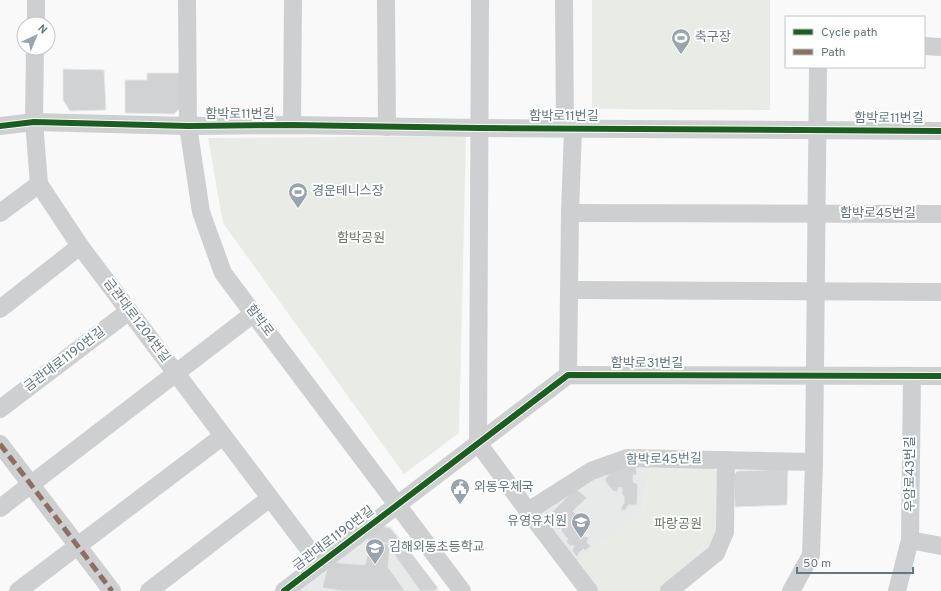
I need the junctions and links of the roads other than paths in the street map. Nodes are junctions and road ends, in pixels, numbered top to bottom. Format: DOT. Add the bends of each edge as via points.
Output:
graph roads {
  1 [pos="36,0"];
  2 [pos="187,0"];
  3 [pos="293,0"];
  4 [pos="386,0"];
  5 [pos="480,0"];
  6 [pos="564,0"];
  7 [pos="36,16"];
  8 [pos="925,46"];
  9 [pos="941,47"];
  10 [pos="35,56"];
  11 [pos="818,68"];
  12 [pos="34,122"];
  13 [pos="292,125"];
  14 [pos="0,126"];
  15 [pos="188,126"];
  16 [pos="387,127"];
  17 [pos="480,128"];
  18 [pos="569,128"];
  19 [pos="817,130"];
  20 [pos="941,131"];
  21 [pos="39,184"];
  22 [pos="0,213"];
  23 [pos="570,213"];
  24 [pos="816,214"];
  25 [pos="941,214"];
  26 [pos="80,246"];
  27 [pos="570,290"];
  28 [pos="816,291"];
  29 [pos="941,292"];
  30 [pos="0,309"];
  31 [pos="129,311"];
  32 [pos="253,314"];
  33 [pos="176,373"];
  34 [pos="568,375"];
  35 [pos="814,375"];
  36 [pos="912,376"];
  37 [pos="941,376"];
  38 [pos="0,409"];
  39 [pos="224,436"];
  40 [pos="478,443"];
  41 [pos="0,444"];
  42 [pos="726,460"];
  43 [pos="814,462"];
  44 [pos="31,485"];
  45 [pos="270,498"];
  46 [pos="397,504"];
  47 [pos="0,508"];
  48 [pos="528,512"];
  49 [pos="910,540"];
  50 [pos="77,546"];
  51 [pos="941,546"];
  52 [pos="320,564"];
  53 [pos="18,591"];
  54 [pos="112,591"];
  55 [pos="149,591"];
  56 [pos="284,591"];
  57 [pos="462,591"];
  58 [pos="589,591"];
  59 [pos="669,591"];
  60 [pos="791,591"];
  61 [pos="897,591"];
  1 -- 7 [label="street"];
  2 -- 15 [label="street, 함박로"];
  3 -- 13 [label="street, 함박로11번길"];
  4 -- 16 [label="street"];
  5 -- 17 [label="street"];
  6 -- 18 [label="street, 함박로11번길"];
  8 -- 9 [label="street"];
  10 -- 12 [label="street, 금관대로1204번길"];
  11 -- 19 [label="street"];
  12 -- 14 [label="street"];
  12 -- 15 [label="street, 함박로11번길"];
  12 -- 21 [label="street, 금관대로1204번길"];
  13 -- 15 [label="street, 함박로11번길"];
  13 -- 16 [label="street, 함박로11번길"];
  15 -- 32 [label="street, 함박로" via="201,212 224,273"];
  16 -- 17 [label="street, 함박로11번길"];
  17 -- 18 [label="street, 함박로11번길"];
  17 -- 40 [label="street"];
  18 -- 19 [label="street, 함박로11번길"];
  18 -- 23 [label="street"];
  19 -- 20 [label="street, 함박로11번길"];
  19 -- 24 [label="street"];
  21 -- 22 [label="street"];
  21 -- 26 [label="street, 금관대로1204번길"];
  23 -- 24 [label="street, 함박로45번길"];
  23 -- 27 [label="street"];
  24 -- 25 [label="street, 함박로45번길"];
  24 -- 28 [label="street"];
  26 -- 30 [label="street"];
  26 -- 31 [label="street, 금관대로1204번길"];
  27 -- 28 [label="street"];
  27 -- 34 [label="street"];
  28 -- 29 [label="street"];
  28 -- 35 [label="street"];
  31 -- 33 [label="street, 금관대로1204번길"];
  31 -- 38 [label="street, 금관대로1190번길"];
  32 -- 33 [label="street"];
  32 -- 46 [label="street, 함박로"];
  33 -- 39 [label="street, 금관대로1204번길"];
  33 -- 44 [label="street"];
  34 -- 35 [label="street, 함박로31번길"];
  34 -- 40 [label="street"];
  35 -- 36 [label="street, 함박로31번길"];
  35 -- 43 [label="street"];
  36 -- 37 [label="street, 함박로31번길"];
  36 -- 49 [label="street, 우암로43번길"];
  39 -- 45 [label="street, 금관대로1204번길"];
  39 -- 50 [label="street"];
  40 -- 46 [label="street"];
  40 -- 48 [label="street"];
  41 -- 44 [label="street"];
  42 -- 43 [label="street, 함박로45번길"];
  42 -- 48 [label="street, 함박로45번길" via="627,458 591,471"];
  42 -- 59 [label="street" via="725,532 716,553"];
  43 -- 60 [label="street" via="811,555"];
  44 -- 47 [label="street"];
  44 -- 50 [label="street"];
  45 -- 52 [label="street, 금관대로1204번길"];
  45 -- 55 [label="street"];
  46 -- 52 [label="street, 금관대로1190번길"];
  46 -- 57 [label="street, 함박로"];
  48 -- 58 [label="street"];
  49 -- 51 [label="street"];
  49 -- 61 [label="street, 우암로43번길"];
  50 -- 53 [label="street"];
  50 -- 54 [label="street"];
  52 -- 56 [label="street, 금관대로1190번길"];
}
